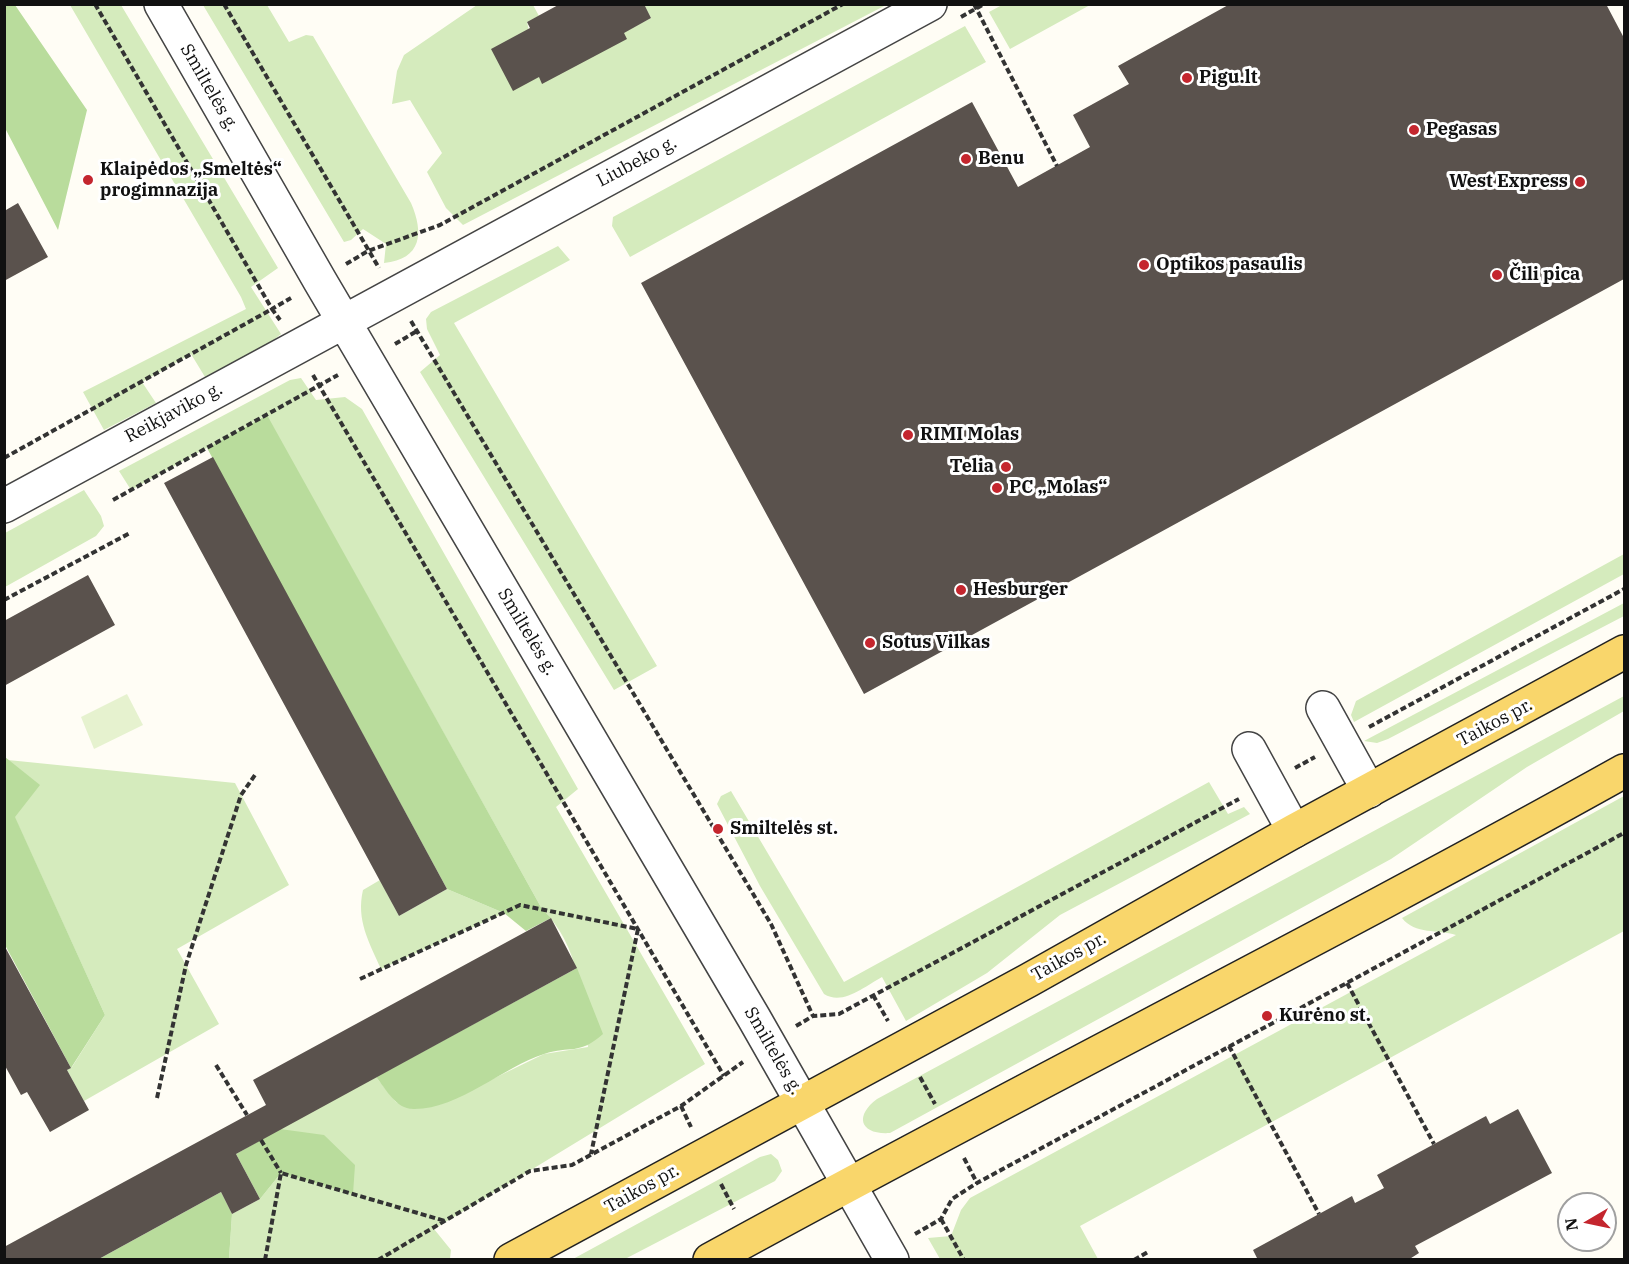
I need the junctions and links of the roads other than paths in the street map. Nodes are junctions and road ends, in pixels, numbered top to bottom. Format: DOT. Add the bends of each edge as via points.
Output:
graph roads {
  1 [pos="161,4"];
  2 [pos="930,4"];
  3 [pos="344,322"];
  4 [pos="4,506"];
  5 [pos="1624,652"];
  6 [pos="1323,708"];
  7 [pos="1249,749"];
  8 [pos="1624,771"];
  9 [pos="1369,791"];
  10 [pos="1294,831"];
  11 [pos="801,1101"];
  12 [pos="849,1183"];
  13 [pos="890,1255"];
  14 [pos="512,1260"];
  15 [pos="710,1260"];
  1 -- 3 [label="street, Smiltelės g."];
  2 -- 3 [label="street, Liubeko g."];
  3 -- 4 [label="street, Reikjaviko g."];
  3 -- 11 [label="street, Smiltelės g."];
  5 -- 9 [label="main road, Taikos pr."];
  6 -- 9 [label="street"];
  7 -- 10 [label="street"];
  8 -- 12 [label="main road" via="1430,879"];
  9 -- 10 [label="main road, Taikos pr."];
  10 -- 11 [label="main road, Taikos pr."];
  11 -- 12 [label="street, Smiltelės g."];
  11 -- 14 [label="main road, Taikos pr."];
  12 -- 13 [label="street, Smiltelės g."];
  12 -- 15 [label="main road"];
}
